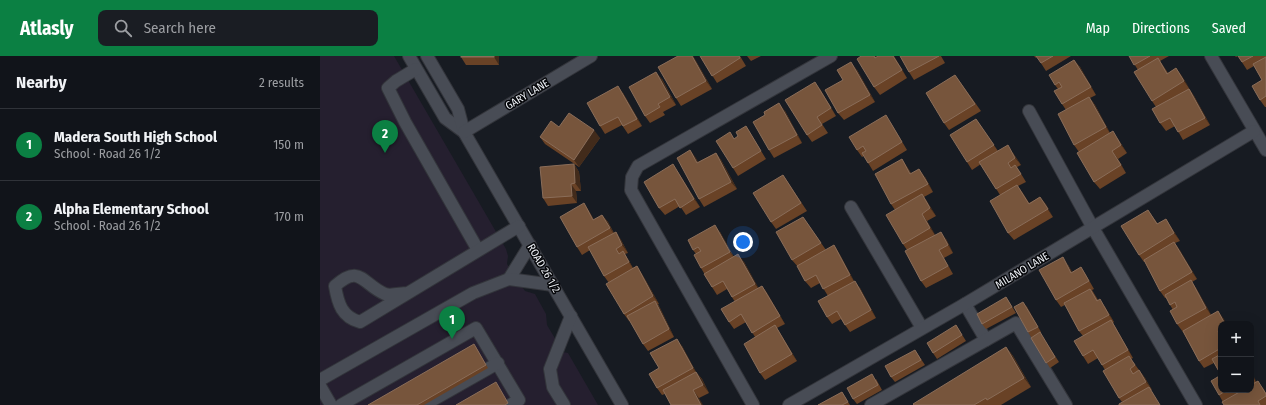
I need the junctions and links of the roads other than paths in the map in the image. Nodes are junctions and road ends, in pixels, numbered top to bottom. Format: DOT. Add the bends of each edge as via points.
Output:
graph roads {
  1 [pos="409,56"];
  2 [pos="427,56"];
  3 [pos="591,56"];
  4 [pos="831,56"];
  5 [pos="1211,56"];
  6 [pos="416,69"];
  7 [pos="1029,111"];
  8 [pos="1254,131"];
  9 [pos="464,132"];
  10 [pos="1266,150"];
  11 [pos="852,207"];
  12 [pos="519,226"];
  13 [pos="1093,228"];
  14 [pos="530,245"];
  15 [pos="478,250"];
  16 [pos="509,280"];
  17 [pos="553,285"];
  18 [pos="407,293"];
  19 [pos="965,304"];
  20 [pos="572,316"];
  21 [pos="922,328"];
  22 [pos="986,340"];
  23 [pos="498,363"];
  24 [pos="320,380"];
  25 [pos="320,386"];
  26 [pos="796,403"];
  27 [pos="331,405"];
  28 [pos="341,405"];
  29 [pos="424,405"];
  30 [pos="510,405"];
  31 [pos="564,405"];
  32 [pos="622,405"];
  33 [pos="753,405"];
  34 [pos="870,405"];
  35 [pos="1066,405"];
  36 [pos="1196,405"];
  1 -- 6 [label="street, ROAD 26 1/2"];
  2 -- 9 [label="street, ROAD 26 1/2" via="458,109"];
  3 -- 9 [label="street, GARY LANE"];
  4 -- 33 [label="street" via="638,166 632,177 631,190"];
  5 -- 8 [label="street"];
  6 -- 9 [label="street, ROAD 26 1/2" via="445,118"];
  6 -- 15 [label="street" via="388,88"];
  7 -- 13 [label="street"];
  8 -- 10 [label="street"];
  8 -- 13 [label="street, MILANO LANE"];
  9 -- 12 [label="street, ROAD 26 1/2"];
  11 -- 21 [label="street"];
  12 -- 14 [label="street, ROAD 26 1/2"];
  12 -- 15 [label="street"];
  13 -- 19 [label="street, MILANO LANE"];
  13 -- 36 [label="street"];
  14 -- 16 [label="street"];
  14 -- 17 [label="street, ROAD 26 1/2"];
  15 -- 18 [label="street"];
  16 -- 17 [label="street"];
  16 -- 24 [label="street" via="473,293"];
  17 -- 20 [label="street, ROAD 26 1/2"];
  18 -- 18 [label="street" via="386,294 356,275 346,276 335,286 337,300 343,313 360,322"];
  19 -- 21 [label="street, MILANO LANE"];
  19 -- 22 [label="street"];
  20 -- 31 [label="street" via="550,369 552,387"];
  20 -- 32 [label="street, ROAD 26 1/2"];
  21 -- 26 [label="street, MILANO LANE"];
  22 -- 34 [label="street"];
  22 -- 35 [label="street" via="1016,323"];
  23 -- 28 [label="street" via="476,328"];
  23 -- 29 [label="street"];
  23 -- 30 [label="street" via="519,400"];
  25 -- 27 [label="street"];
}
